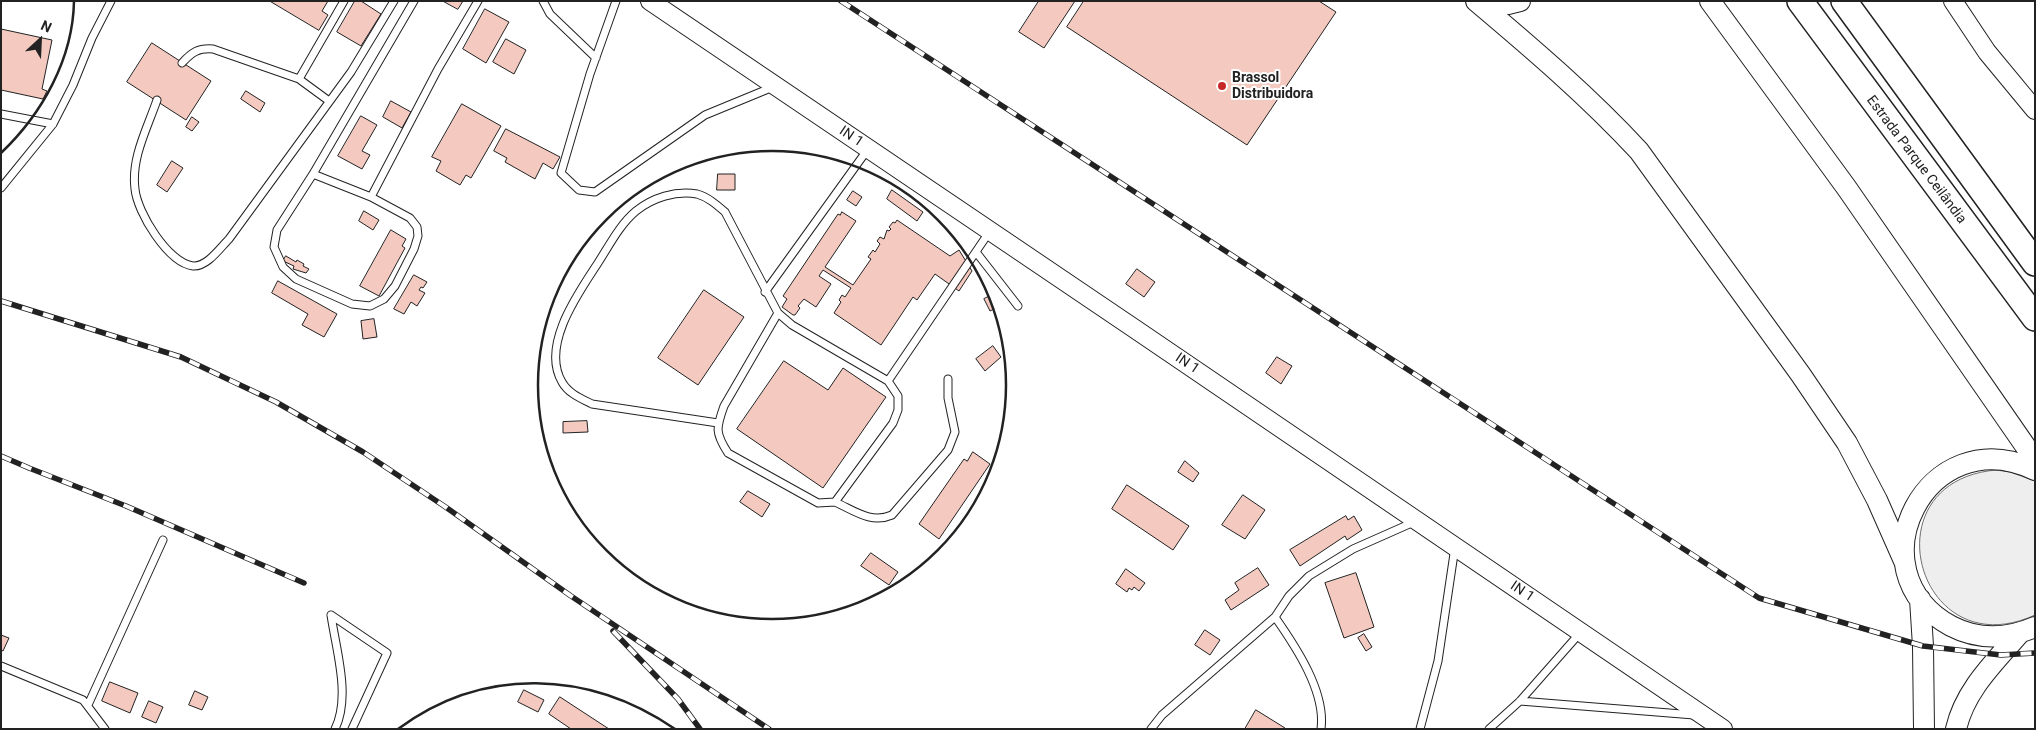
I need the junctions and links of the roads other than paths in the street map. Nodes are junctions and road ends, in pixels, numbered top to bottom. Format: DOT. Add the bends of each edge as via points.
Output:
graph roads {
  1 [pos="111,1"];
  2 [pos="344,1"];
  3 [pos="394,1"];
  4 [pos="414,1"];
  5 [pos="478,1"];
  6 [pos="543,1"];
  7 [pos="616,1"];
  8 [pos="650,1"];
  9 [pos="1476,1"];
  10 [pos="1486,1"];
  11 [pos="1520,1"];
  12 [pos="1710,1"];
  13 [pos="1800,1"];
  14 [pos="1844,1"];
  15 [pos="1953,1"];
  16 [pos="596,58"];
  17 [pos="182,62"];
  18 [pos="299,80"];
  19 [pos="776,86"];
  20 [pos="157,100"];
  21 [pos="329,101"];
  22 [pos="2035,110"];
  23 [pos="1,114"];
  24 [pos="53,124"];
  25 [pos="868,148"];
  26 [pos="313,174"];
  27 [pos="1,188"];
  28 [pos="371,197"];
  29 [pos="990,231"];
  30 [pos="976,252"];
  31 [pos="2035,263"];
  32 [pos="765,292"];
  33 [pos="1018,306"];
  34 [pos="778,313"];
  35 [pos="2035,318"];
  36 [pos="948,379"];
  37 [pos="888,381"];
  38 [pos="718,423"];
  39 [pos="2035,460"];
  40 [pos="2035,470"];
  41 [pos="835,502"];
  42 [pos="1417,521"];
  43 [pos="163,540"];
  44 [pos="1455,546"];
  45 [pos="1904,561"];
  46 [pos="1920,599"];
  47 [pos="1275,617"];
  48 [pos="2027,631"];
  49 [pos="1580,632"];
  50 [pos="1,666"];
  51 [pos="1520,701"];
  52 [pos="88,704"];
  53 [pos="1704,715"];
  54 [pos="105,729"];
  55 [pos="335,729"];
  56 [pos="352,729"];
  57 [pos="1151,729"];
  58 [pos="1320,729"];
  59 [pos="1420,729"];
  60 [pos="1489,729"];
  61 [pos="1724,729"];
  62 [pos="1924,729"];
  63 [pos="1956,729"];
  1 -- 24 [label="lane"];
  2 -- 18 [label="lane"];
  3 -- 21 [label="lane"];
  4 -- 26 [label="lane"];
  5 -- 28 [label="lane"];
  6 -- 16 [label="lane" via="550,14"];
  7 -- 16 [label="lane"];
  8 -- 19 [label="street, IN 1"];
  9 -- 45 [label="main road" via="1580,91 1639,152 1848,443"];
  10 -- 11 [label="main road" via="1508,4"];
  12 -- 39 [label="main road" via="1846,187"];
  13 -- 35 [label="highway, Estrada Parque Ceilândia"];
  14 -- 31 [label="highway"];
  15 -- 22 [label="street" via="1988,52"];
  16 -- 19 [label="lane" via="561,173 579,190 595,192 706,116"];
  17 -- 18 [label="lane" via="191,52 212,48"];
  18 -- 21 [label="lane"];
  19 -- 25 [label="street, IN 1"];
  20 -- 21 [label="lane" via="135,160 135,191 150,228 165,248 178,261 193,266 206,262 229,239"];
  23 -- 24 [label="lane"];
  24 -- 27 [label="lane"];
  25 -- 29 [label="street, IN 1"];
  25 -- 32 [label="lane"];
  26 -- 28 [label="lane"];
  26 -- 28 [label="lane" via="276,230 274,247 284,267 296,279 352,304 370,306 384,300 394,286 418,236 410,218"];
  29 -- 30 [label="lane"];
  29 -- 42 [label="street, IN 1"];
  30 -- 33 [label="lane"];
  30 -- 37 [label="lane"];
  32 -- 34 [label="lane"];
  32 -- 38 [label="lane" via="725,212 697,194 678,194 656,199 636,211 620,229 570,305 558,338 556,362 561,381 573,395 592,404"];
  34 -- 37 [label="lane" via="792,325"];
  34 -- 38 [label="lane" via="724,406"];
  36 -- 41 [label="lane" via="955,432 948,450 892,515 882,520 873,519"];
  37 -- 41 [label="lane" via="898,396 898,410 893,423"];
  38 -- 41 [label="lane" via="719,439 728,452 818,503"];
  40 -- 45 [label="main road" via="2019,462 1989,459 1960,465 1934,481 1915,503 1905,531"];
  42 -- 44 [label="street, IN 1"];
  42 -- 47 [label="lane" via="1353,549 1309,576"];
  43 -- 52 [label="lane"];
  44 -- 49 [label="street, IN 1"];
  44 -- 59 [label="lane" via="1438,661"];
  45 -- 46 [label="main road"];
  46 -- 48 [label="main road" via="1939,619 1963,632 1991,638"];
  46 -- 62 [label="main road"];
  47 -- 57 [label="lane" via="1162,715"];
  47 -- 58 [label="lane" via="1299,654 1317,694 1322,718"];
  48 -- 63 [label="main road" via="1973,689"];
  49 -- 51 [label="lane"];
  49 -- 53 [label="street, IN 1"];
  50 -- 52 [label="lane"];
  51 -- 53 [label="lane"];
  51 -- 60 [label="lane"];
  52 -- 54 [label="lane"];
  53 -- 61 [label="street, IN 1"];
  55 -- 56 [label="lane" via="341,717 342,684 331,615 387,653"];
}
